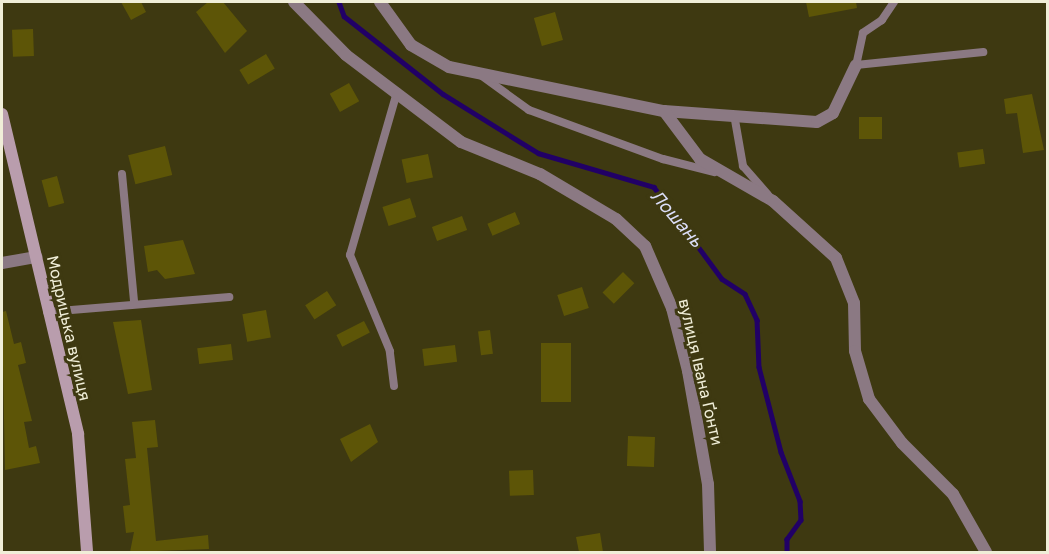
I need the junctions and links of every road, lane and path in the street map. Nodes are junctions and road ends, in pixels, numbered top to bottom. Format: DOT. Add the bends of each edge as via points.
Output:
graph roads {
  1 [pos="294,2"];
  2 [pos="380,2"];
  3 [pos="894,2"];
  4 [pos="983,52"];
  5 [pos="856,65"];
  6 [pos="483,76"];
  7 [pos="397,92"];
  8 [pos="664,111"];
  9 [pos="2,114"];
  10 [pos="735,120"];
  11 [pos="719,173"];
  12 [pos="122,174"];
  13 [pos="773,201"];
  14 [pos="36,257"];
  15 [pos="2,263"];
  16 [pos="229,297"];
  17 [pos="134,302"];
  18 [pos="47,312"];
  19 [pos="394,386"];
  20 [pos="87,552"];
  21 [pos="710,552"];
  22 [pos="986,552"];
  1 -- 7 [label="street, вулиця Івана Ґонти" via="346,55"];
  2 -- 6 [label="street" via="400,34 426,58"];
  3 -- 5 [label="lane" via="882,20 863,33"];
  4 -- 5 [label="lane"];
  5 -- 10 [label="street" via="833,113 818,122"];
  6 -- 8 [label="street"];
  6 -- 11 [label="lane" via="529,110 663,159"];
  7 -- 19 [label="lane" via="350,255 390,351"];
  7 -- 21 [label="street, вулиця Івана Ґонти" via="461,142 540,174 616,219 645,246 672,308 688,371 708,484"];
  8 -- 10 [label="street"];
  8 -- 11 [label="street" via="700,159"];
  9 -- 14 [label="street, Модрицька вулиця"];
  10 -- 13 [label="lane" via="743,166"];
  11 -- 13 [label="street"];
  12 -- 17 [label="lane"];
  13 -- 22 [label="street" via="836,258 854,303 855,351 869,399 902,443 953,494"];
  14 -- 15 [label="street"];
  14 -- 18 [label="street, Модрицька вулиця"];
  16 -- 17 [label="lane"];
  17 -- 18 [label="lane"];
  18 -- 20 [label="street, Модрицька вулиця" via="78,434"];
}
